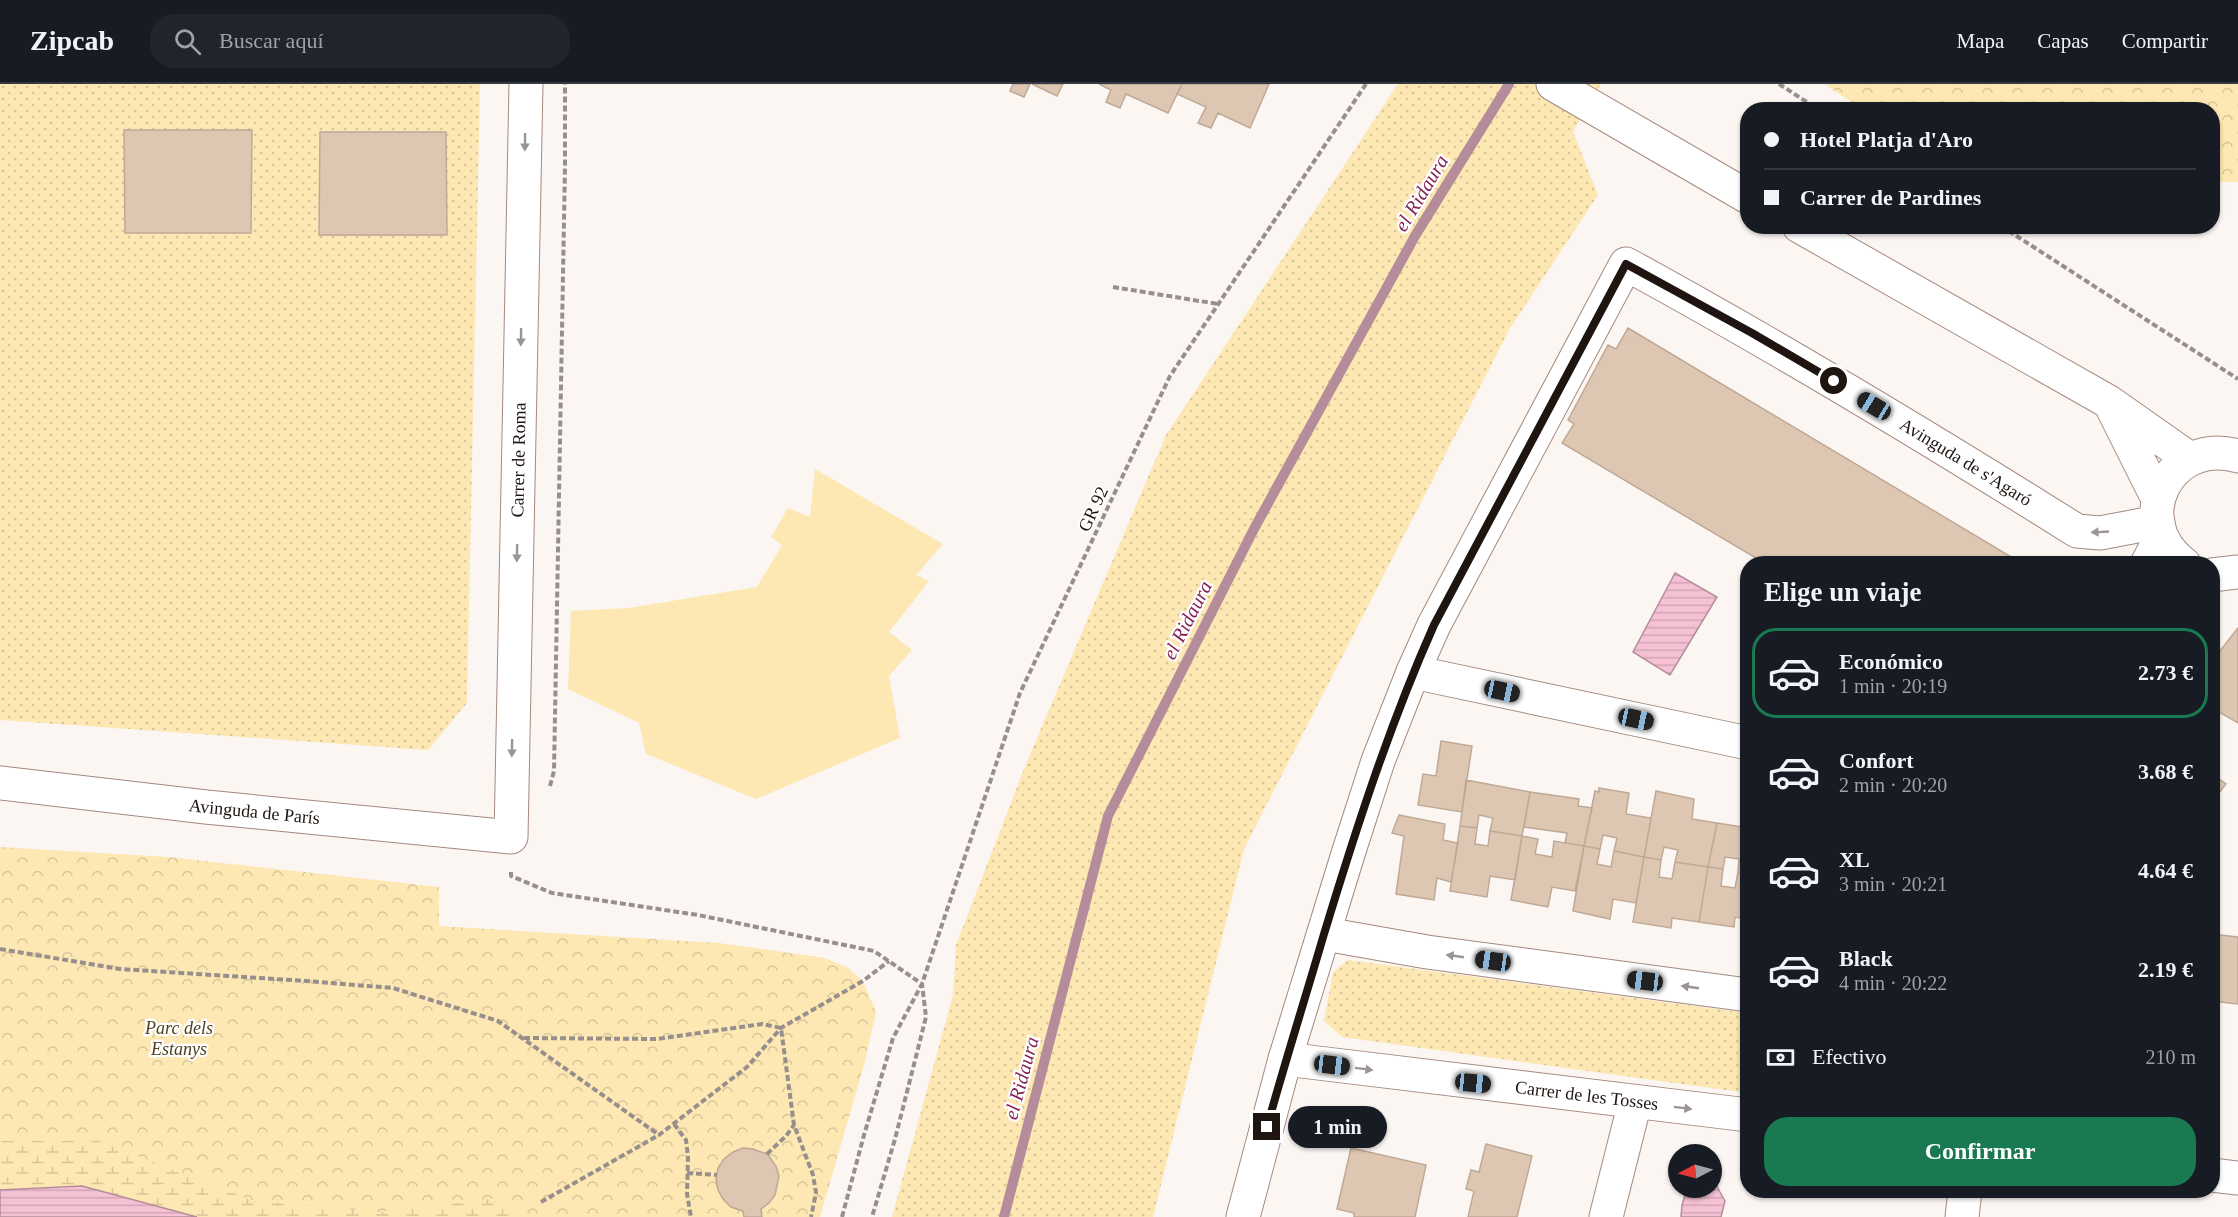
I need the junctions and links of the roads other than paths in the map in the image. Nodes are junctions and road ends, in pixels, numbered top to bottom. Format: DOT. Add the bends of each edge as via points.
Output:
graph roads {
  1 [pos="526,84"];
  2 [pos="1552,84"];
  3 [pos="1740,192"];
  4 [pos="1813,234"];
  5 [pos="2109,402"];
  6 [pos="2238,456"];
  7 [pos="2190,459"];
  8 [pos="2156,531"];
  9 [pos="2174,556"];
  10 [pos="2238,572"];
  11 [pos="2220,574"];
  12 [pos="1413,672"];
  13 [pos="1740,741"];
  14 [pos="0,783"];
  15 [pos="510,837"];
  16 [pos="1324,934"];
  17 [pos="1740,994"];
  18 [pos="1285,1059"];
  19 [pos="1635,1102"];
  20 [pos="1740,1114"];
  21 [pos="2220,1176"];
  22 [pos="2238,1178"];
  23 [pos="1964,1198"];
  24 [pos="1243,1217"];
  25 [pos="1606,1217"];
  26 [pos="1962,1217"];
  1 -- 15 [label="street, Carrer de Roma, one-way"];
  2 -- 3 [label="street"];
  4 -- 5 [label="street"];
  5 -- 7 [label="street"];
  5 -- 8 [label="street"];
  6 -- 7 [label="street" via="2214,452"];
  7 -- 8 [label="street" via="2170,476"];
  8 -- 9 [label="street"];
  8 -- 12 [label="street, Avinguda de s'Agaró, one-way" via="2077,531 1864,399 1626,264 1434,625"];
  10 -- 11 [label="street"];
  12 -- 13 [label="street"];
  12 -- 16 [label="street" via="1378,761"];
  14 -- 15 [label="street, Avinguda de París"];
  17 -- 16 [label="street, one-way" via="1427,952"];
  16 -- 18 [label="street"];
  18 -- 19 [label="street, Carrer de les Tosses, one-way"];
  18 -- 24 [label="street"];
  19 -- 20 [label="street, Carrer de les Tosses, one-way"];
  19 -- 25 [label="street"];
  21 -- 22 [label="street"];
  23 -- 26 [label="street"];
}
